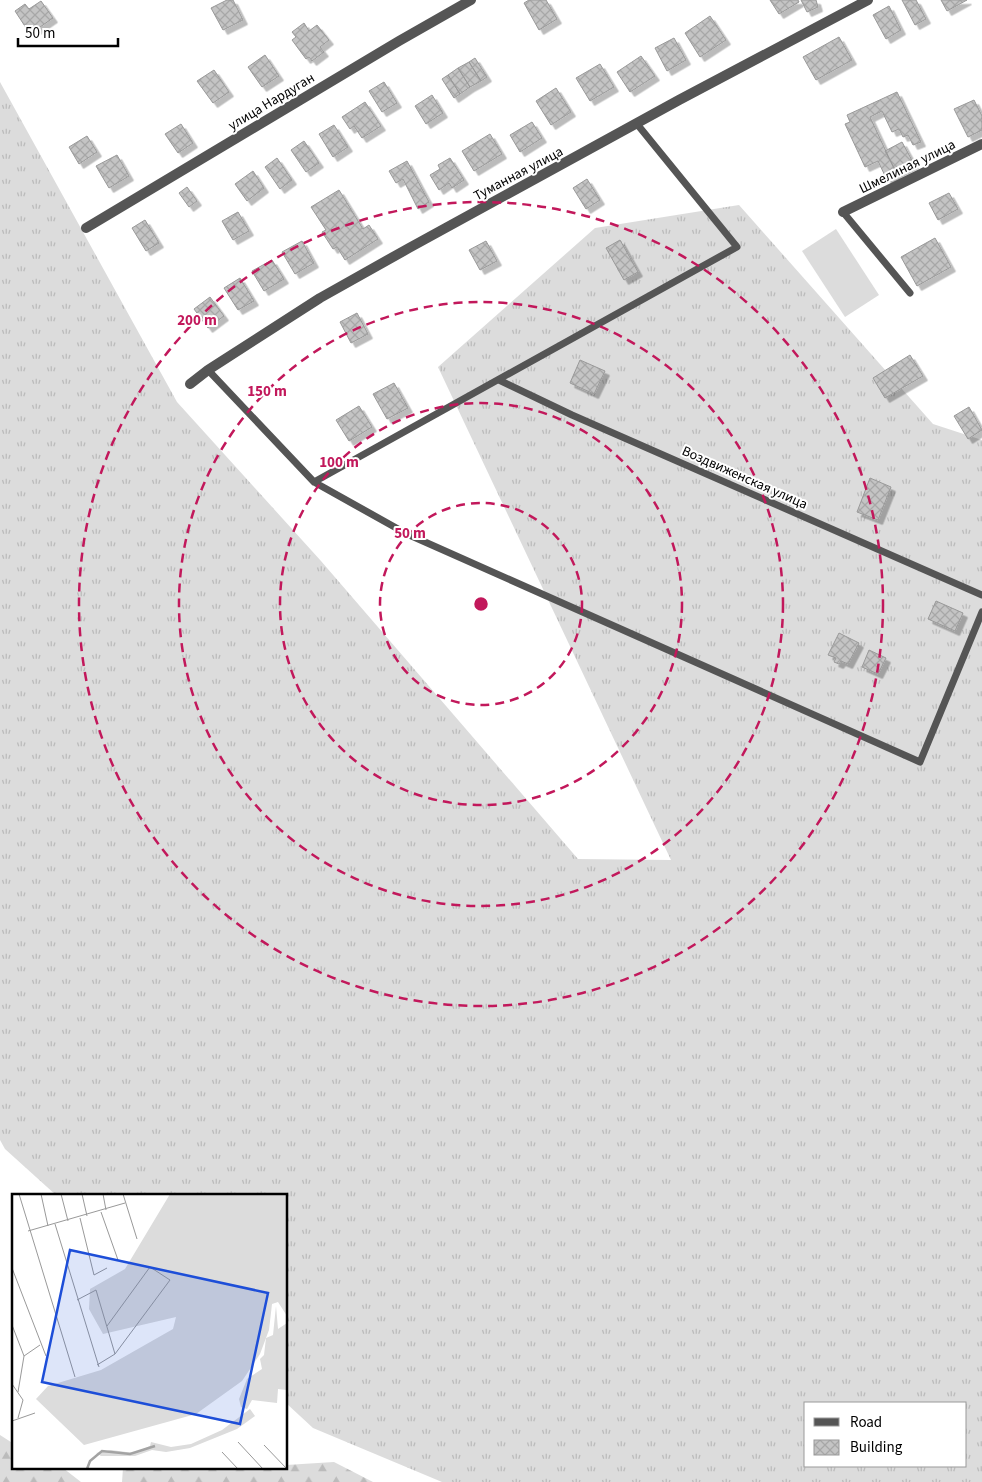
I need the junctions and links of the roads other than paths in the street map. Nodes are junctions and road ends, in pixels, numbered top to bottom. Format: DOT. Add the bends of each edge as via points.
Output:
graph roads {
  1 [pos="471,0"];
  2 [pos="868,0"];
  3 [pos="637,124"];
  4 [pos="982,144"];
  5 [pos="843,212"];
  6 [pos="86,228"];
  7 [pos="910,294"];
  8 [pos="208,370"];
  9 [pos="499,380"];
  10 [pos="190,384"];
  11 [pos="314,482"];
  12 [pos="982,595"];
  13 [pos="982,612"];
  1 -- 6 [label="street, улица Нардуган"];
  2 -- 3 [label="street, Туманная улица"];
  3 -- 8 [label="street, Туманная улица" via="320,298"];
  3 -- 9 [label="lane" via="737,247"];
  4 -- 5 [label="street, Шмелиная улица"];
  5 -- 7 [label="lane"];
  8 -- 10 [label="street, Туманная улица"];
  8 -- 11 [label="lane"];
  9 -- 11 [label="lane"];
  9 -- 12 [label="lane, Воздвиженская улица"];
  11 -- 13 [label="lane" via="407,534 920,762"];
}
